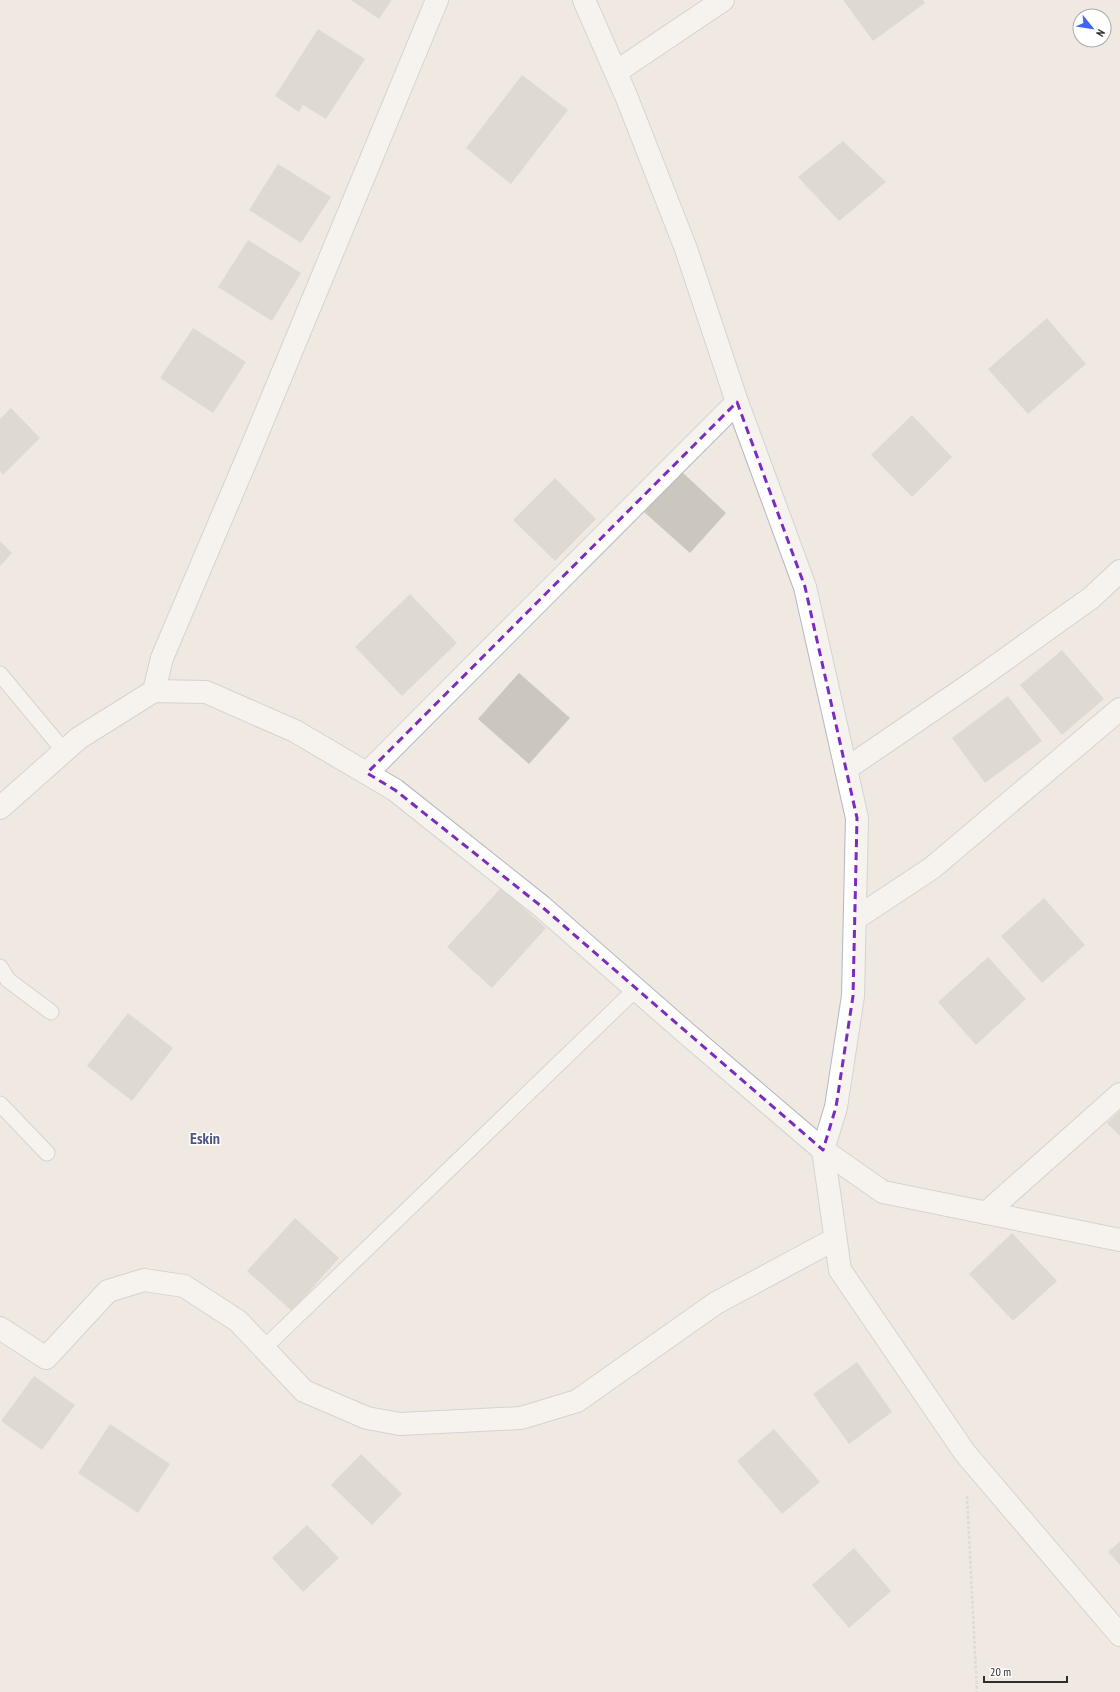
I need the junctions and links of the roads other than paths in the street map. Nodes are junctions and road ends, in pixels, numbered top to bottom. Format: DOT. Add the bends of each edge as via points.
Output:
graph roads {
  1 [pos="438,0"];
  2 [pos="584,0"];
  3 [pos="723,0"];
  4 [pos="616,72"];
  5 [pos="737,402"];
  6 [pos="1120,571"];
  7 [pos="0,674"];
  8 [pos="154,691"];
  9 [pos="1120,709"];
  10 [pos="64,750"];
  11 [pos="846,769"];
  12 [pos="367,773"];
  13 [pos="0,808"];
  14 [pos="855,919"];
  15 [pos="0,967"];
  16 [pos="636,989"];
  17 [pos="51,1012"];
  18 [pos="1120,1094"];
  19 [pos="0,1104"];
  20 [pos="823,1150"];
  21 [pos="47,1153"];
  22 [pos="986,1213"];
  23 [pos="835,1239"];
  24 [pos="1120,1240"];
  25 [pos="0,1328"];
  26 [pos="264,1348"];
  27 [pos="1120,1635"];
  1 -- 8 [label="street" via="162,658"];
  2 -- 4 [label="street"];
  3 -- 4 [label="street"];
  4 -- 5 [label="street" via="686,249"];
  5 -- 11 [label="street" via="805,587"];
  5 -- 12 [label="street"];
  6 -- 11 [label="street" via="1091,598"];
  7 -- 10 [label="lane"];
  8 -- 10 [label="street" via="78,738"];
  8 -- 12 [label="street" via="206,692 295,731"];
  9 -- 14 [label="street" via="932,868"];
  10 -- 13 [label="street"];
  11 -- 14 [label="street" via="857,818"];
  12 -- 16 [label="street" via="395,790 542,906"];
  14 -- 20 [label="street" via="853,996 836,1107"];
  15 -- 17 [label="lane" via="8,980"];
  16 -- 20 [label="street"];
  16 -- 26 [label="lane"];
  18 -- 22 [label="street"];
  19 -- 21 [label="lane"];
  20 -- 22 [label="street" via="883,1192"];
  20 -- 23 [label="street"];
  22 -- 24 [label="street"];
  23 -- 26 [label="street" via="716,1303 577,1401 521,1418 400,1424 367,1418 304,1391"];
  23 -- 27 [label="street" via="840,1270 965,1453"];
  25 -- 26 [label="street" via="46,1358 108,1291 144,1280 184,1286 238,1321"];
}
